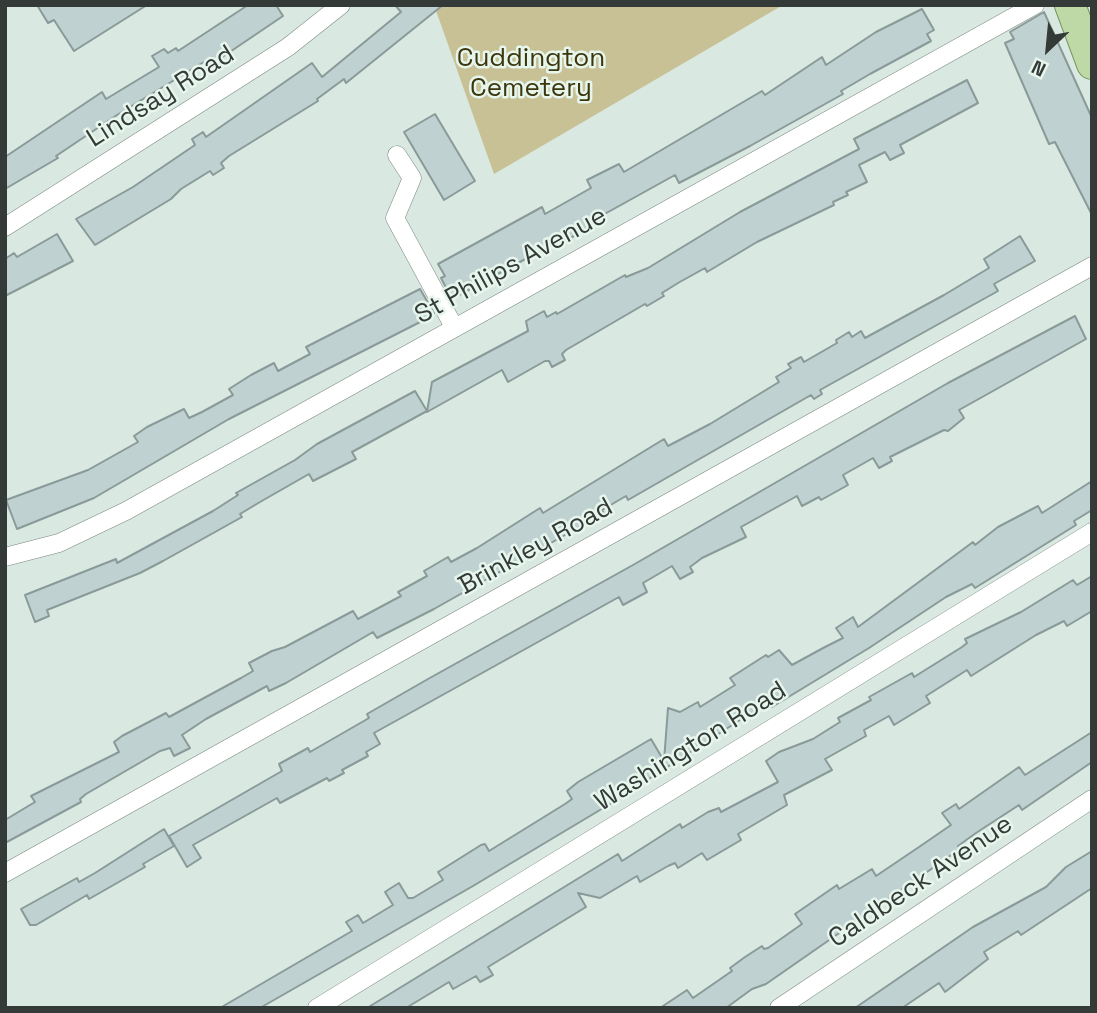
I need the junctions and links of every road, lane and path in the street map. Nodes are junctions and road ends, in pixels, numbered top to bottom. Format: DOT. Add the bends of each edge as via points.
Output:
graph roads {
  1 [pos="341,5"];
  2 [pos="1035,5"];
  3 [pos="1070,5"];
  4 [pos="1092,64"];
  5 [pos="397,155"];
  6 [pos="5,227"];
  7 [pos="1092,266"];
  8 [pos="454,327"];
  9 [pos="1092,532"];
  10 [pos="5,557"];
  11 [pos="1092,799"];
  12 [pos="5,873"];
  13 [pos="317,1008"];
  14 [pos="779,1008"];
  1 -- 6 [label="street, Lindsay Road" via="297,41"];
  2 -- 8 [label="street, St Philips Avenue"];
  3 -- 4 [label="main road"];
  5 -- 8 [label="street" via="412,178 395,218"];
  7 -- 12 [label="street, Brinkley Road"];
  8 -- 10 [label="street, St Philips Avenue" via="126,512 59,543"];
  9 -- 13 [label="street, Washington Road"];
  11 -- 14 [label="street, Caldbeck Avenue"];
}
